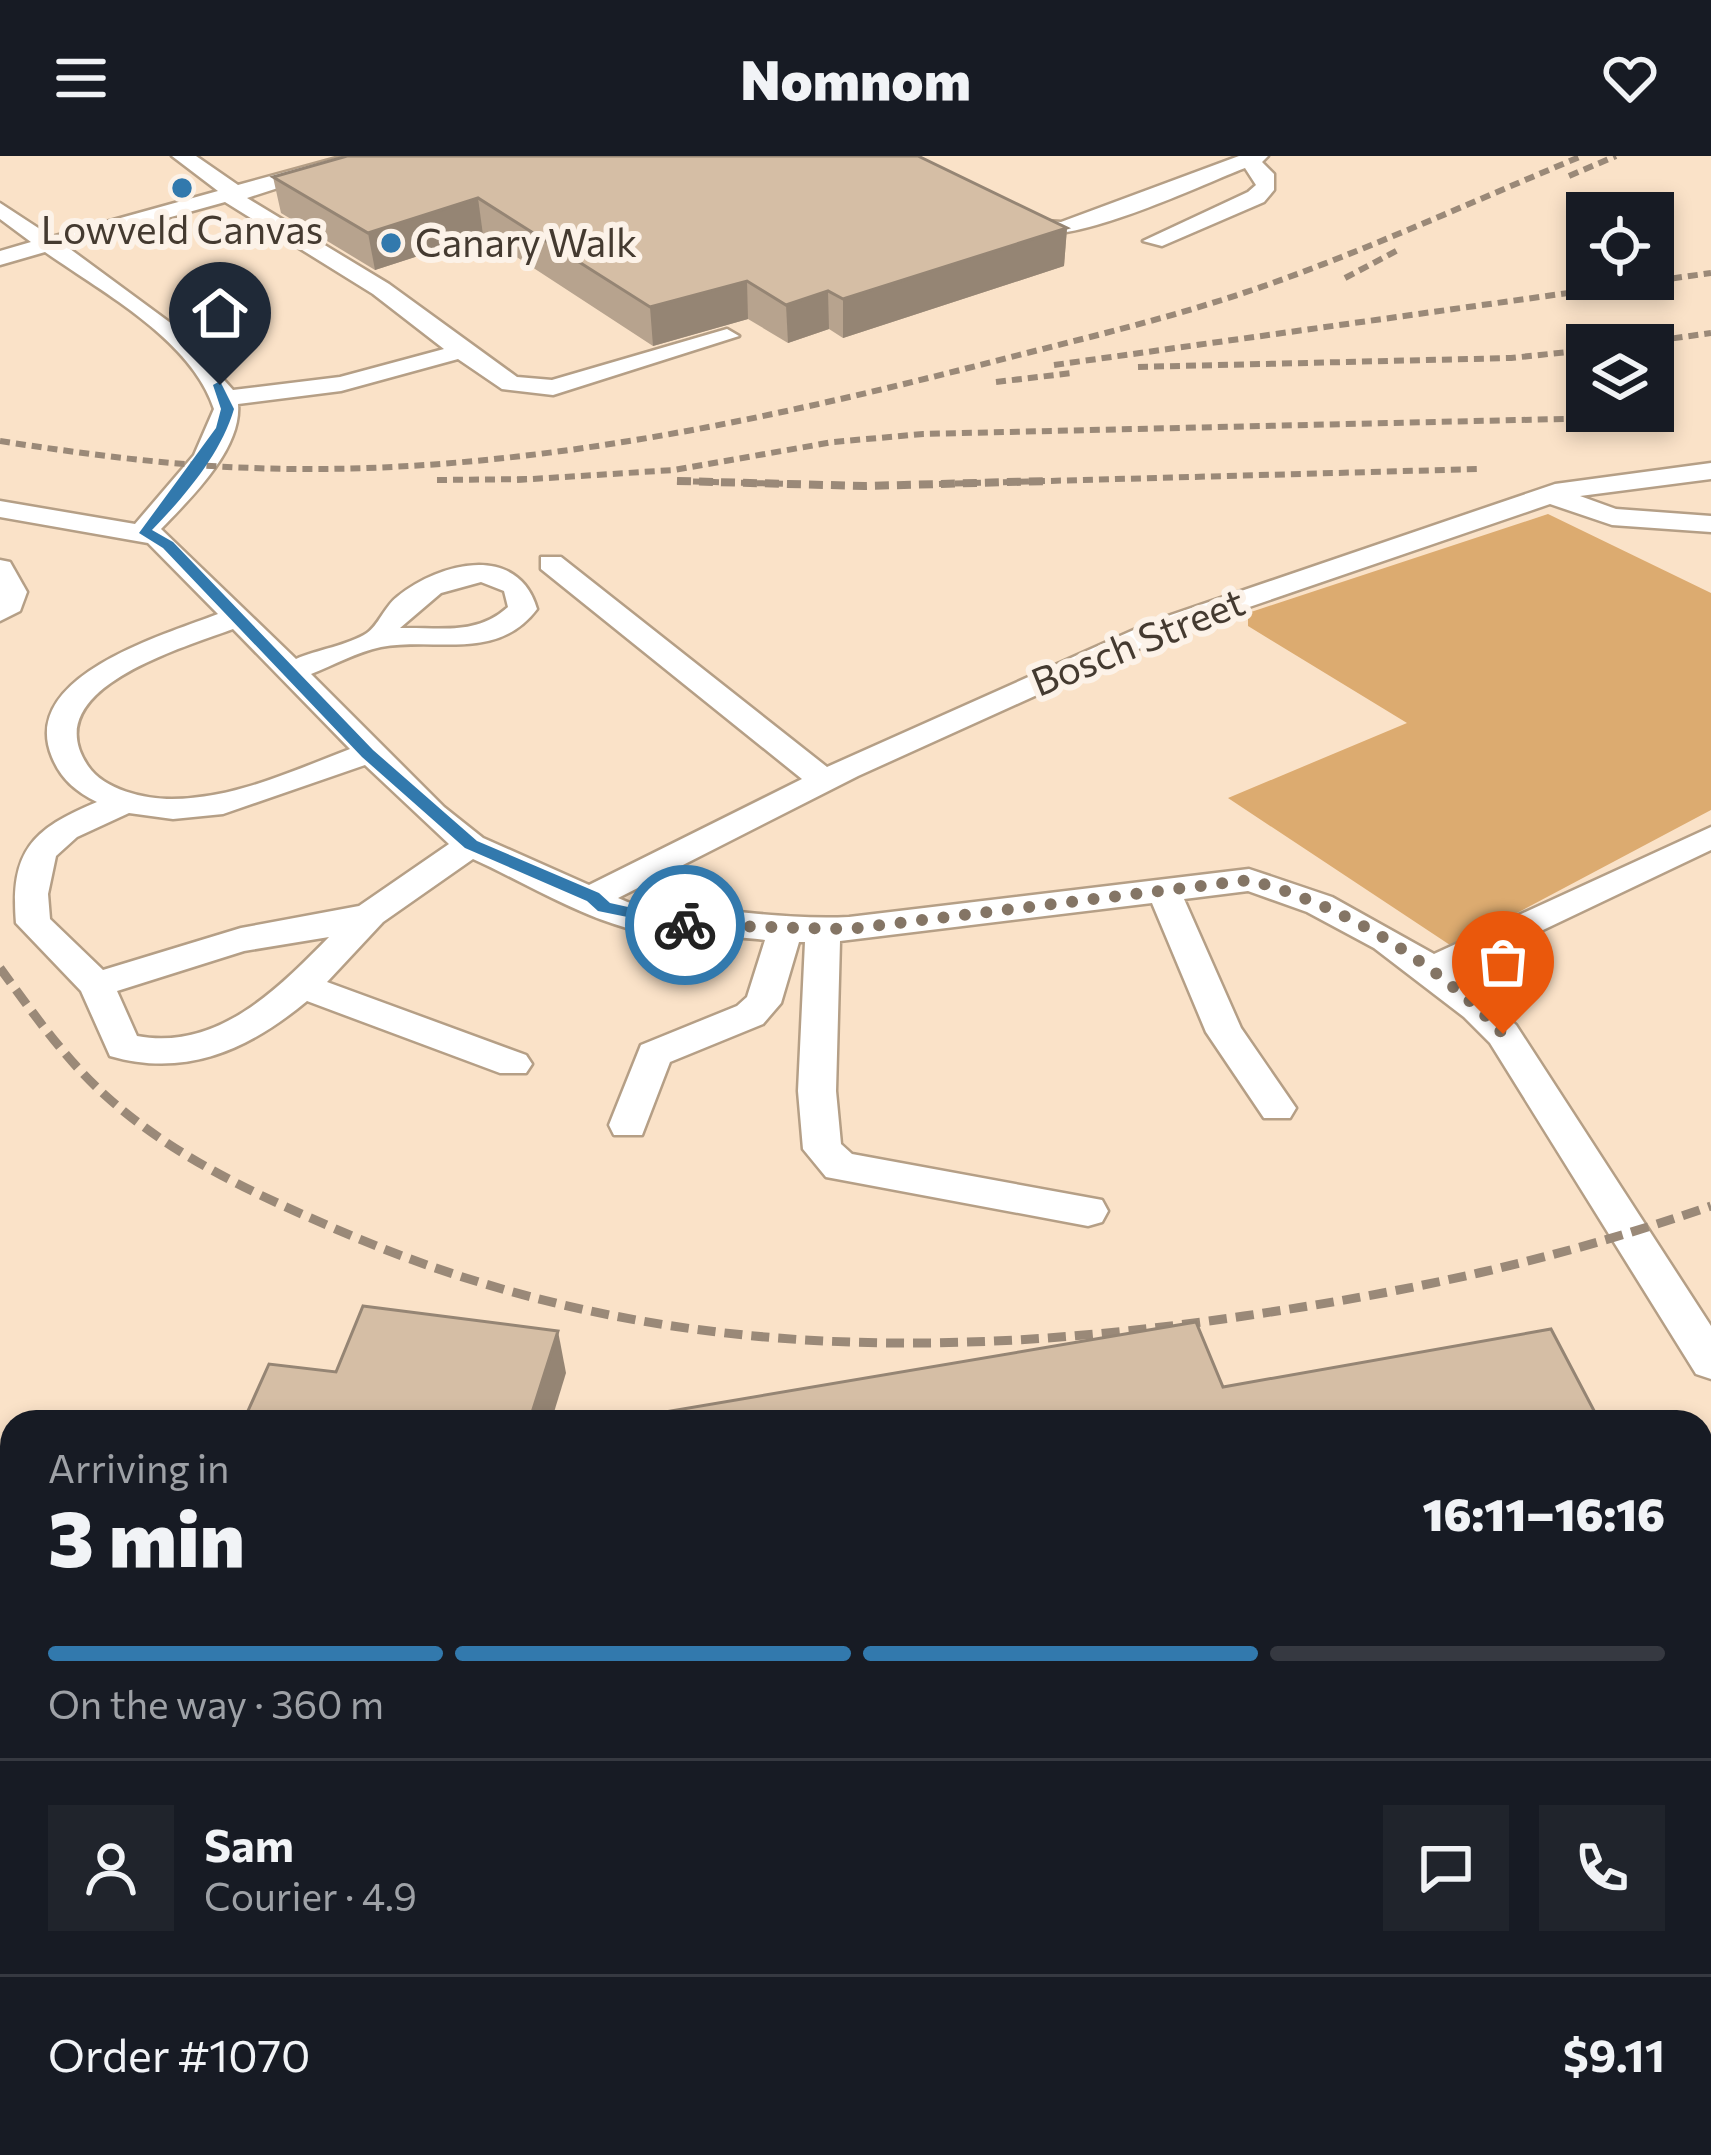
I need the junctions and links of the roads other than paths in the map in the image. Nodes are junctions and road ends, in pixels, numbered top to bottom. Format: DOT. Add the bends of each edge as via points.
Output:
graph roads {
  1 [pos="182,156"];
  2 [pos="367,156"];
  3 [pos="1253,158"];
  4 [pos="389,169"];
  5 [pos="241,201"];
  6 [pos="0,209"];
  7 [pos="992,218"];
  8 [pos="1154,241"];
  9 [pos="45,246"];
  10 [pos="0,258"];
  11 [pos="728,336"];
  12 [pos="462,351"];
  13 [pos="226,398"];
  14 [pos="1711,471"];
  15 [pos="1552,495"];
  16 [pos="0,509"];
  17 [pos="1711,524"];
  18 [pos="144,530"];
  19 [pos="551,563"];
  20 [pos="0,568"];
  21 [pos="0,611"];
  22 [pos="233,619"];
  23 [pos="380,638"];
  24 [pos="288,673"];
  25 [pos="368,753"];
  26 [pos="824,780"];
  27 [pos="129,801"];
  28 [pos="1711,837"];
  29 [pos="471,844"];
  30 [pos="672,856"];
  31 [pos="1163,889"];
  32 [pos="593,897"];
  33 [pos="672,904"];
  34 [pos="371,914"];
  35 [pos="722,922"];
  36 [pos="804,931"];
  37 [pos="1429,970"];
  38 [pos="96,985"];
  39 [pos="303,986"];
  40 [pos="513,1064"];
  41 [pos="1277,1108"];
  42 [pos="628,1125"];
  43 [pos="1088,1211"];
  44 [pos="1711,1362"];
  1 -- 5 [label="street"];
  2 -- 5 [label="street"];
  3 -- 7 [label="street" via="1064,229 1018,229"];
  3 -- 8 [label="street" via="1267,186 1256,196"];
  4 -- 5 [label="street"];
  5 -- 9 [label="street"];
  5 -- 12 [label="street"];
  6 -- 9 [label="street"];
  9 -- 10 [label="street"];
  9 -- 13 [label="street" via="173,338"];
  11 -- 12 [label="street" via="553,388 511,384"];
  12 -- 13 [label="street" via="340,383"];
  13 -- 18 [label="street" via="213,442"];
  14 -- 15 [label="street, Bosch Street"];
  15 -- 17 [label="street" via="1612,517"];
  15 -- 26 [label="street, Bosch Street" via="1166,626"];
  16 -- 18 [label="street"];
  18 -- 22 [label="street" via="168,545"];
  19 -- 26 [label="street"];
  20 -- 21 [label="street" via="13,592"];
  22 -- 24 [label="street"];
  22 -- 27 [label="street" via="118,666 62,710 59,746 75,774"];
  23 -- 24 [label="street"];
  24 -- 25 [label="street"];
  25 -- 27 [label="street" via="218,805 170,809"];
  25 -- 29 [label="street"];
  26 -- 30 [label="street, Bosch Street"];
  27 -- 38 [label="street" via="61,829 42,844 33,868 33,923"];
  28 -- 37 [label="street"];
  29 -- 32 [label="street"];
  29 -- 34 [label="street"];
  30 -- 32 [label="street, Bosch Street"];
  30 -- 33 [label="street" via="664,869"];
  31 -- 36 [label="street"];
  31 -- 37 [label="street" via="1249,880 1272,886 1352,920"];
  31 -- 41 [label="street" via="1224,1032"];
  32 -- 33 [label="street"];
  32 -- 35 [label="street" via="632,918 693,927"];
  33 -- 35 [label="street"];
  34 -- 38 [label="street" via="241,940"];
  34 -- 39 [label="street"];
  35 -- 36 [label="street"];
  36 -- 42 [label="street" via="750,1015 654,1054"];
  36 -- 43 [label="street" via="822,1150 840,1167"];
  37 -- 44 [label="street" via="1503,1034"];
  38 -- 39 [label="street" via="123,1047 152,1057 226,1039"];
  39 -- 40 [label="street"];
}
